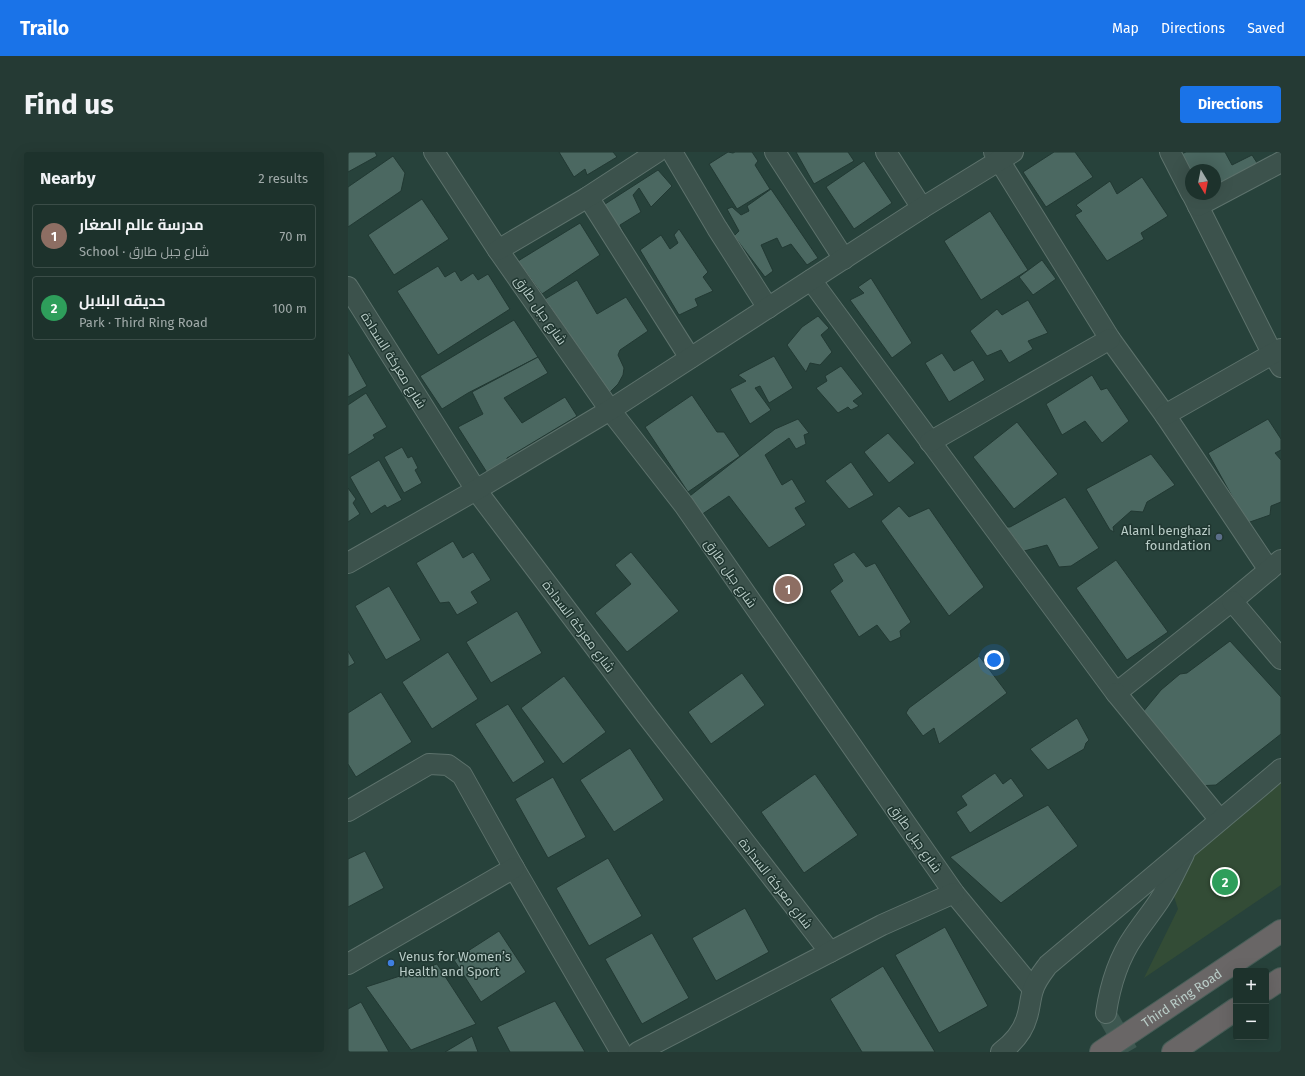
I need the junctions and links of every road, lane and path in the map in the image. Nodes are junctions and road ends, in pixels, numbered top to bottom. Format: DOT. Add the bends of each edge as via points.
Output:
graph roads {
  1 [pos="434,152"];
  2 [pos="657,152"];
  3 [pos="672,152"];
  4 [pos="775,152"];
  5 [pos="886,152"];
  6 [pos="1170,152"];
  7 [pos="1002,155"];
  8 [pos="1281,162"];
  9 [pos="1185,182"];
  10 [pos="1221,187"];
  11 [pos="588,197"];
  12 [pos="1194,200"];
  13 [pos="922,208"];
  14 [pos="498,250"];
  15 [pos="844,258"];
  16 [pos="811,280"];
  17 [pos="348,287"];
  18 [pos="768,308"];
  19 [pos="1110,339"];
  20 [pos="1278,357"];
  21 [pos="690,358"];
  22 [pos="610,410"];
  23 [pos="1164,415"];
  24 [pos="930,442"];
  25 [pos="476,490"];
  26 [pos="348,563"];
  27 [pos="1275,565"];
  28 [pos="1232,601"];
  29 [pos="1281,659"];
  30 [pos="1116,693"];
  31 [pos="1281,769"];
  32 [pos="348,811"];
  33 [pos="1220,820"];
  34 [pos="1189,846"];
  35 [pos="514,868"];
  36 [pos="954,892"];
  37 [pos="1281,931"];
  38 [pos="830,952"];
  39 [pos="348,964"];
  40 [pos="1281,979"];
  41 [pos="1269,987"];
  42 [pos="1033,989"];
  43 [pos="1233,1011"];
  44 [pos="1106,1013"];
  45 [pos="621,1052"];
  46 [pos="638,1052"];
  47 [pos="1001,1052"];
  48 [pos="1102,1052"];
  49 [pos="1173,1052"];
  1 -- 14 [label="street, شارع جبل طارق"];
  2 -- 11 [label="street"];
  3 -- 18 [label="street"];
  4 -- 15 [label="street"];
  5 -- 13 [label="street"];
  6 -- 9 [label="street"];
  7 -- 13 [label="street"];
  7 -- 19 [label="street"];
  8 -- 10 [label="street"];
  11 -- 14 [label="street"];
  11 -- 21 [label="street"];
  12 -- 20 [label="street"];
  13 -- 15 [label="street"];
  14 -- 22 [label="street, شارع جبل طارق"];
  15 -- 16 [label="street"];
  16 -- 18 [label="street"];
  16 -- 24 [label="street"];
  17 -- 25 [label="street, شارع معركة السدادة"];
  18 -- 21 [label="street"];
  19 -- 23 [label="street"];
  19 -- 24 [label="street"];
  20 -- 23 [label="street"];
  21 -- 22 [label="street"];
  22 -- 25 [label="street"];
  22 -- 36 [label="street, شارع جبل طارق" via="684,506"];
  23 -- 27 [label="street"];
  24 -- 30 [label="street"];
  25 -- 26 [label="street"];
  25 -- 38 [label="street, شارع معركة السدادة"];
  27 -- 28 [label="street"];
  28 -- 29 [label="street"];
  28 -- 30 [label="street"];
  30 -- 33 [label="street"];
  31 -- 33 [label="street"];
  32 -- 35 [label="street" via="429,764 448,765 462,775"];
  33 -- 34 [label="street"];
  34 -- 42 [label="street" via="1057,956 1039,976"];
  34 -- 44 [label="street" via="1160,899 1123,954 1109,993"];
  35 -- 39 [label="street"];
  35 -- 45 [label="street"];
  36 -- 38 [label="street"];
  36 -- 42 [label="street, شارع جبل طارق"];
  37 -- 48 [label="highway, Third Ring Road"];
  38 -- 46 [label="street"];
  40 -- 41 [label="highway"];
  42 -- 47 [label="street" via="1027,1019 1022,1029"];
  43 -- 49 [label="highway"];
}
